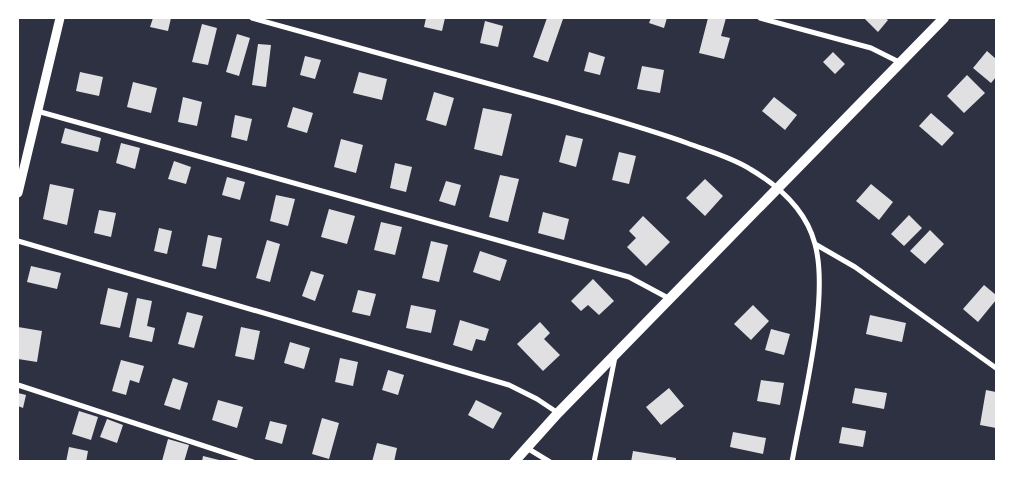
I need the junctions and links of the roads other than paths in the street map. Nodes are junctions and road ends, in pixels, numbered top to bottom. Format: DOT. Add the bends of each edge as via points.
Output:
graph roads {
  1 [pos="60,18"];
  2 [pos="252,18"];
  3 [pos="760,18"];
  4 [pos="944,18"];
  5 [pos="899,62"];
  6 [pos="37,111"];
  7 [pos="779,188"];
  8 [pos="18,193"];
  9 [pos="18,240"];
  10 [pos="815,244"];
  11 [pos="670,300"];
  12 [pos="616,354"];
  13 [pos="996,368"];
  14 [pos="18,385"];
  15 [pos="558,413"];
  16 [pos="527,447"];
  17 [pos="253,462"];
  18 [pos="514,462"];
  19 [pos="550,462"];
  20 [pos="594,462"];
  21 [pos="792,462"];
  1 -- 6 [label="street"];
  2 -- 7 [label="street" via="640,126 725,157"];
  3 -- 5 [label="street" via="871,48"];
  4 -- 5 [label="main road"];
  5 -- 7 [label="main road"];
  6 -- 8 [label="street"];
  6 -- 11 [label="street" via="629,277"];
  7 -- 10 [label="street" via="805,219"];
  7 -- 11 [label="main road"];
  9 -- 15 [label="street" via="509,385"];
  10 -- 13 [label="street" via="835,253"];
  10 -- 21 [label="street" via="819,292 815,333"];
  11 -- 12 [label="main road"];
  12 -- 15 [label="main road"];
  12 -- 20 [label="street"];
  14 -- 17 [label="street"];
  15 -- 16 [label="main road"];
  16 -- 18 [label="main road"];
  16 -- 19 [label="street"];
}
